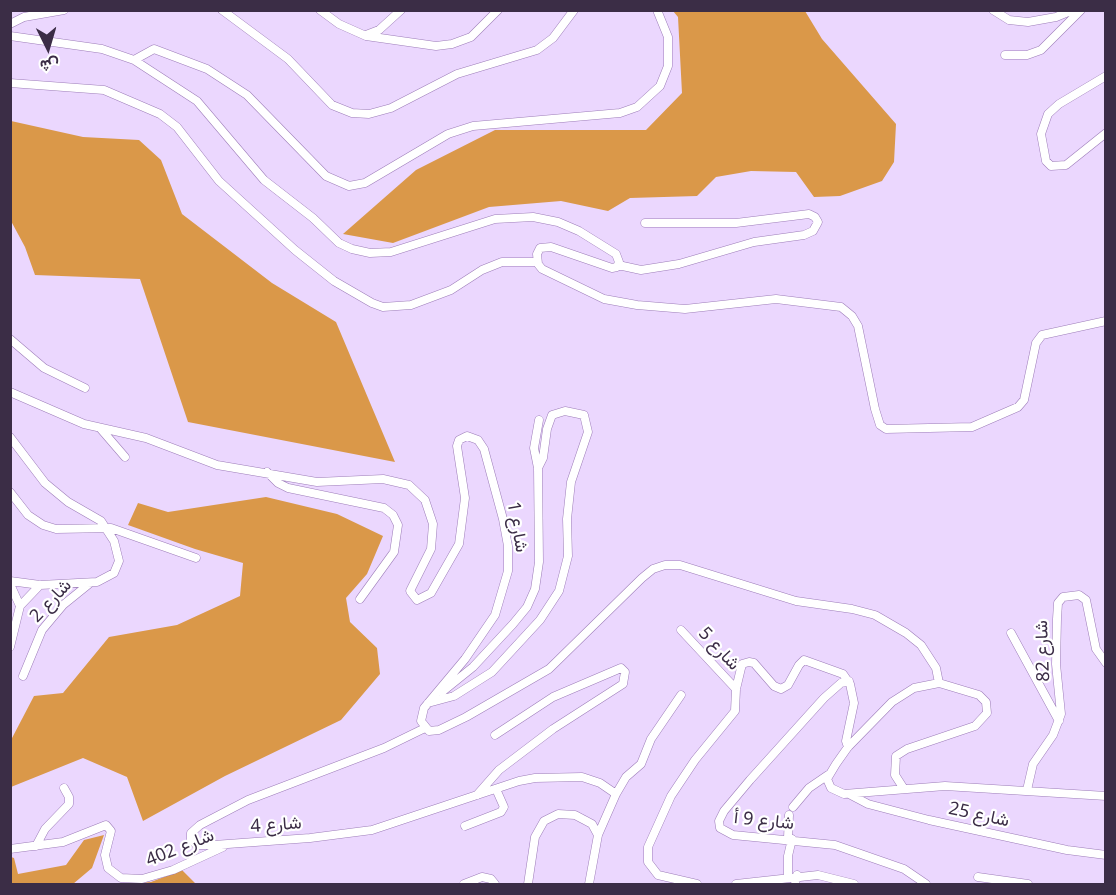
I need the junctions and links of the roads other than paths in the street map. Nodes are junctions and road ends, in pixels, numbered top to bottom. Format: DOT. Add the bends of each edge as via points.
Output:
graph roads {
  1 [pos="64,10"];
  2 [pos="222,10"];
  3 [pos="320,10"];
  4 [pos="402,10"];
  5 [pos="498,10"];
  6 [pos="574,10"];
  7 [pos="657,10"];
  8 [pos="993,10"];
  9 [pos="1073,10"];
  10 [pos="1082,10"];
  11 [pos="10,24"];
  12 [pos="10,36"];
  13 [pos="366,36"];
  14 [pos="1005,54"];
  15 [pos="134,60"];
  16 [pos="1106,76"];
  17 [pos="10,83"];
  18 [pos="1106,133"];
  19 [pos="645,223"];
  20 [pos="537,262"];
  21 [pos="618,265"];
  22 [pos="1106,321"];
  23 [pos="10,339"];
  24 [pos="85,388"];
  25 [pos="10,392"];
  26 [pos="539,420"];
  27 [pos="100,428"];
  28 [pos="10,437"];
  29 [pos="125,457"];
  30 [pos="538,468"];
  31 [pos="267,472"];
  32 [pos="10,492"];
  33 [pos="106,528"];
  34 [pos="196,558"];
  35 [pos="10,583"];
  36 [pos="90,583"];
  37 [pos="40,585"];
  38 [pos="360,599"];
  39 [pos="21,606"];
  40 [pos="681,630"];
  41 [pos="1011,633"];
  42 [pos="10,647"];
  43 [pos="1106,663"];
  44 [pos="22,676"];
  45 [pos="849,681"];
  46 [pos="939,683"];
  47 [pos="736,689"];
  48 [pos="681,695"];
  49 [pos="431,703"];
  50 [pos="1059,721"];
  51 [pos="425,729"];
  52 [pos="495,735"];
  53 [pos="848,747"];
  54 [pos="828,775"];
  55 [pos="64,788"];
  56 [pos="496,789"];
  57 [pos="904,789"];
  58 [pos="1027,790"];
  59 [pos="616,794"];
  60 [pos="849,794"];
  61 [pos="1106,795"];
  62 [pos="476,796"];
  63 [pos="465,826"];
  64 [pos="598,835"];
  65 [pos="790,839"];
  66 [pos="233,843"];
  67 [pos="36,846"];
  68 [pos="10,849"];
  69 [pos="1106,855"];
  70 [pos="792,876"];
  71 [pos="978,877"];
  72 [pos="755,883"];
  73 [pos="464,885"];
  74 [pos="495,885"];
  75 [pos="528,885"];
  76 [pos="589,885"];
  77 [pos="697,885"];
  78 [pos="736,885"];
  79 [pos="795,885"];
  80 [pos="854,885"];
  81 [pos="926,885"];
  82 [pos="1028,885"];
  1 -- 11 [label="street" via="24,17"];
  2 -- 6 [label="street" via="288,58 332,105 369,114 391,108 457,74 537,50 553,38"];
  3 -- 13 [label="street"];
  4 -- 13 [label="street"];
  5 -- 13 [label="street" via="479,32 445,45"];
  7 -- 15 [label="street" via="668,38 668,66 660,86 637,107 620,113 473,126 448,134 357,186 341,184 326,176 247,95 223,78 154,49"];
  8 -- 9 [label="street" via="1009,20 1028,22"];
  10 -- 14 [label="street" via="1041,50 1027,55"];
  12 -- 15 [label="street" via="102,49"];
  15 -- 21 [label="street" via="197,101 264,180 344,246 370,253 391,252 478,223 523,216 579,231 614,250"];
  16 -- 18 [label="street" via="1048,114 1041,134 1046,161 1059,167 1066,165"];
  17 -- 20 [label="street" via="104,90 160,114 177,127 219,181 295,250 334,280 383,307 411,305 451,290 502,262"];
  19 -- 21 [label="street" via="736,223 809,214 818,222 813,231 804,235 754,242 678,264 641,270"];
  20 -- 21 [label="street" via="538,251 545,247 612,268"];
  20 -- 22 [label="street" via="542,269 582,290 637,306 701,309 776,298 848,310 858,327 880,425 886,429 972,427 1018,407 1024,400 1036,343 1042,336"];
  23 -- 24 [label="street" via="44,368"];
  25 -- 27 [label="street, شارع 1"];
  26 -- 30 [label="street" via="534,448"];
  27 -- 29 [label="street"];
  27 -- 31 [label="street, شارع 1" via="146,438 217,465"];
  28 -- 33 [label="street" via="45,483 68,502 95,516"];
  30 -- 49 [label="street" via="539,562 531,598 484,657"];
  30 -- 49 [label="street" via="552,415 565,411 584,415 588,432 571,482 568,556 559,591 540,620 492,672 466,690"];
  31 -- 38 [label="street" via="288,488 384,508 393,515 398,525 394,552"];
  31 -- 49 [label="street, شارع 1" via="317,482 393,480 415,489 432,515 434,532 431,549 410,591 414,599 421,600 431,593 461,536 465,498 457,455 459,440 467,436 481,444 508,546 506,584 492,618"];
  32 -- 33 [label="street" via="28,515 43,525 56,529"];
  33 -- 34 [label="street"];
  33 -- 36 [label="street" via="117,547 117,568 108,577"];
  35 -- 37 [label="street"];
  35 -- 39 [label="street"];
  36 -- 37 [label="street"];
  36 -- 44 [label="street, شارع 2" via="63,605 42,630"];
  37 -- 39 [label="street"];
  39 -- 42 [label="street"];
  40 -- 47 [label="street, شارع 5"];
  41 -- 50 [label="street"];
  43 -- 50 [label="street, شارع 82" via="1096,649 1086,600 1079,595 1063,597 1056,619 1056,664 1062,704"];
  45 -- 47 [label="street" via="837,671 804,660 781,689 749,662 741,666"];
  45 -- 53 [label="street" via="854,710"];
  45 -- 65 [label="street, شارع 9 أ" via="824,698 720,818 720,828 726,834"];
  46 -- 51 [label="street" via="936,668 921,645 875,615 796,601 680,565 665,565 642,578 549,669 439,730"];
  46 -- 53 [label="street" via="899,696"];
  46 -- 57 [label="street" via="979,695 986,702 987,713 975,726 896,756 895,776"];
  47 -- 77 [label="street" via="735,711 671,796 648,847 648,862 658,874"];
  48 -- 59 [label="street" via="651,739 641,764 626,777"];
  49 -- 51 [label="street" via="421,716"];
  50 -- 58 [label="street, شارع 82" via="1033,764"];
  51 -- 66 [label="street, شارع 4" via="344,764 272,789 216,816 191,834 197,845"];
  52 -- 62 [label="street" via="554,697 621,668 625,672 623,684 499,770"];
  53 -- 54 [label="street"];
  54 -- 60 [label="street, شارع 25" via="831,788"];
  54 -- 65 [label="street" via="808,789 791,811"];
  55 -- 67 [label="street" via="69,804 40,835"];
  56 -- 59 [label="street, شارع 4" via="525,780 575,776 600,783"];
  56 -- 62 [label="street, شارع 4"];
  56 -- 63 [label="street" via="504,807 501,812"];
  57 -- 58 [label="street" via="945,786"];
  57 -- 60 [label="street"];
  58 -- 61 [label="street"];
  59 -- 64 [label="street"];
  60 -- 69 [label="street, شارع 25" via="868,804 929,820"];
  62 -- 66 [label="street, شارع 4" via="372,830"];
  64 -- 75 [label="street" via="592,824 575,815 558,814 544,821 535,837"];
  64 -- 76 [label="street"];
  65 -- 70 [label="street"];
  65 -- 81 [label="street, شارع 9 أ" via="845,847 904,869"];
  66 -- 67 [label="street, شارع 402" via="166,873 142,879 121,878 108,868 105,855 111,831 106,825 63,842"];
  67 -- 68 [label="street, شارع 402"];
  70 -- 72 [label="street"];
  70 -- 79 [label="street"];
  70 -- 80 [label="street" via="829,876"];
  71 -- 82 [label="street"];
  72 -- 78 [label="street"];
  73 -- 74 [label="street" via="482,877 491,879"];
}
